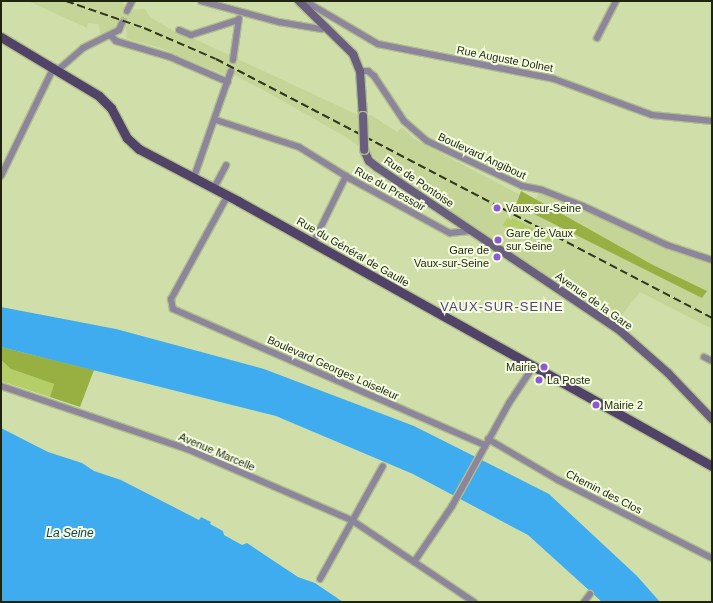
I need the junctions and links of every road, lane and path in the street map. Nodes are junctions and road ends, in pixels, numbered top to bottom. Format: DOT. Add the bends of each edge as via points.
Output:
graph roads {
  1 [pos="132,1"];
  2 [pos="201,1"];
  3 [pos="300,1"];
  4 [pos="616,1"];
  5 [pos="127,11"];
  6 [pos="240,12"];
  7 [pos="238,20"];
  8 [pos="122,23"];
  9 [pos="327,27"];
  10 [pos="179,30"];
  11 [pos="111,36"];
  12 [pos="1,37"];
  13 [pos="597,38"];
  14 [pos="233,60"];
  15 [pos="56,69"];
  16 [pos="231,71"];
  17 [pos="360,71"];
  18 [pos="228,82"];
  19 [pos="216,120"];
  20 [pos="712,121"];
  21 [pos="226,165"];
  22 [pos="1,176"];
  23 [pos="346,176"];
  24 [pos="194,177"];
  25 [pos="214,188"];
  26 [pos="228,195"];
  27 [pos="470,231"];
  28 [pos="313,242"];
  29 [pos="712,260"];
  30 [pos="704,357"];
  31 [pos="712,361"];
  32 [pos="533,367"];
  33 [pos="1,386"];
  34 [pos="712,418"];
  35 [pos="487,442"];
  36 [pos="383,466"];
  37 [pos="712,466"];
  38 [pos="352,522"];
  39 [pos="712,558"];
  40 [pos="414,562"];
  41 [pos="320,578"];
  42 [pos="590,594"];
  43 [pos="474,602"];
  44 [pos="584,602"];
  1 -- 5 [label="street"];
  2 -- 6 [label="street"];
  3 -- 9 [label="street, Rue de Pontoise"];
  3 -- 20 [label="street, Rue Auguste Dolnet" via="310,4 378,44 554,79 652,114"];
  4 -- 13 [label="street"];
  6 -- 7 [label="street"];
  6 -- 9 [label="street" via="301,26 322,29"];
  7 -- 10 [label="street" via="191,35"];
  7 -- 14 [label="street"];
  8 -- 11 [label="street" via="119,30"];
  9 -- 17 [label="street, Rue de Pontoise" via="353,54"];
  11 -- 15 [label="street" via="83,48"];
  11 -- 18 [label="street" via="116,40 170,57"];
  12 -- 15 [label="main road, Rue du Général de Gaulle"];
  15 -- 22 [label="street"];
  15 -- 24 [label="main road, Rue du Général de Gaulle" via="99,96 111,108 127,138 139,149"];
  16 -- 18 [label="street"];
  17 -- 27 [label="street, Rue de Pontoise, bridge" via="364,150 372,163"];
  17 -- 29 [label="street, Boulevard Angibout" via="368,71 374,76 404,121 427,141 522,186 542,190 584,206 667,245"];
  18 -- 19 [label="street"];
  19 -- 23 [label="street" via="299,147"];
  19 -- 24 [label="street" via="208,133"];
  21 -- 25 [label="street"];
  23 -- 27 [label="street, Rue du Pressoir" via="450,233"];
  23 -- 28 [label="street, Rue du Pressoir"];
  24 -- 25 [label="main road, Rue du Général de Gaulle"];
  25 -- 26 [label="main road, Rue du Général de Gaulle"];
  26 -- 28 [label="main road, Rue du Général de Gaulle"];
  26 -- 35 [label="street, Boulevard Georges Loiseleur" via="171,299 173,309"];
  27 -- 34 [label="street, Avenue de la Gare" via="618,329 668,373"];
  28 -- 32 [label="main road, Rue du Général de Gaulle"];
  30 -- 31 [label="street"];
  32 -- 35 [label="street"];
  32 -- 37 [label="main road, Rue du Général de Gaulle"];
  33 -- 38 [label="street, Avenue Marcelle" via="187,449"];
  35 -- 39 [label="street, Chemin des Clos"];
  35 -- 40 [label="street" via="452,506"];
  36 -- 38 [label="street"];
  38 -- 40 [label="street, Avenue Marcelle"];
  38 -- 41 [label="street"];
  40 -- 43 [label="street, Avenue Marcelle"];
  42 -- 44 [label="street"];
}
